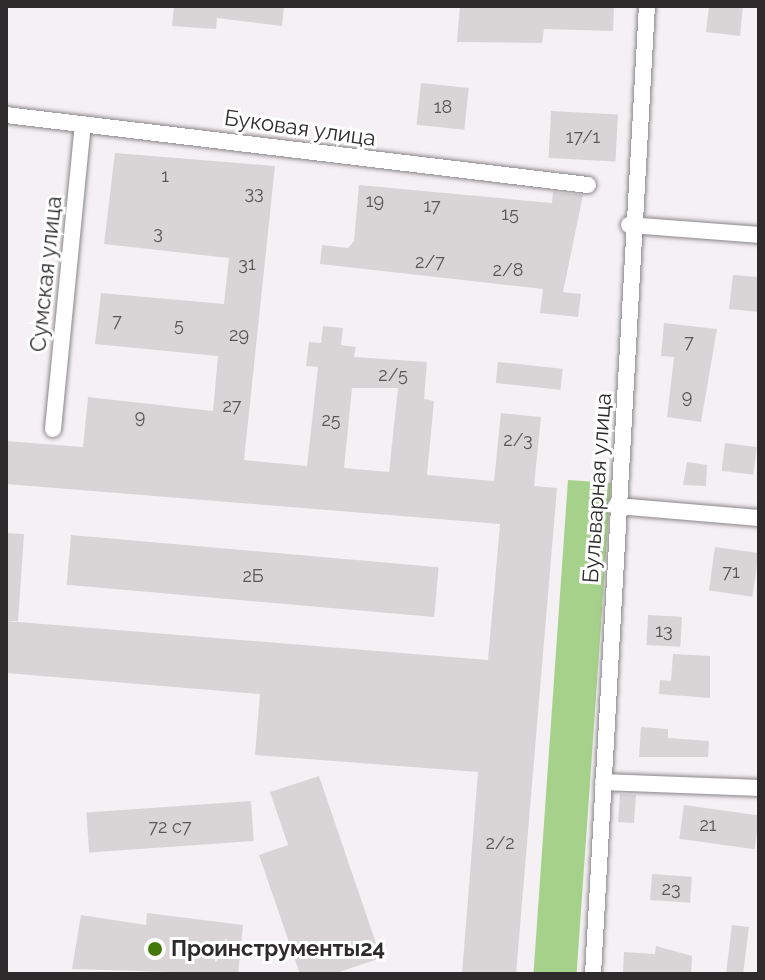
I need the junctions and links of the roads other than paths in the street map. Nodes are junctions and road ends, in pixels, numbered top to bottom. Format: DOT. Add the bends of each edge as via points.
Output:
graph roads {
  1 [pos="647,6"];
  2 [pos="6,115"];
  3 [pos="83,124"];
  4 [pos="588,185"];
  5 [pos="629,225"];
  6 [pos="759,235"];
  7 [pos="53,429"];
  8 [pos="616,506"];
  9 [pos="759,518"];
  10 [pos="603,782"];
  11 [pos="759,788"];
  12 [pos="593,974"];
  1 -- 5 [label="street, Бульварная улица"];
  2 -- 3 [label="street, Буковая улица"];
  3 -- 4 [label="street, Буковая улица"];
  3 -- 7 [label="street, Сумская улица"];
  5 -- 6 [label="street"];
  5 -- 8 [label="street, Бульварная улица"];
  8 -- 9 [label="street"];
  8 -- 10 [label="street, Бульварная улица"];
  10 -- 11 [label="street"];
  10 -- 12 [label="street, Бульварная улица"];
}
